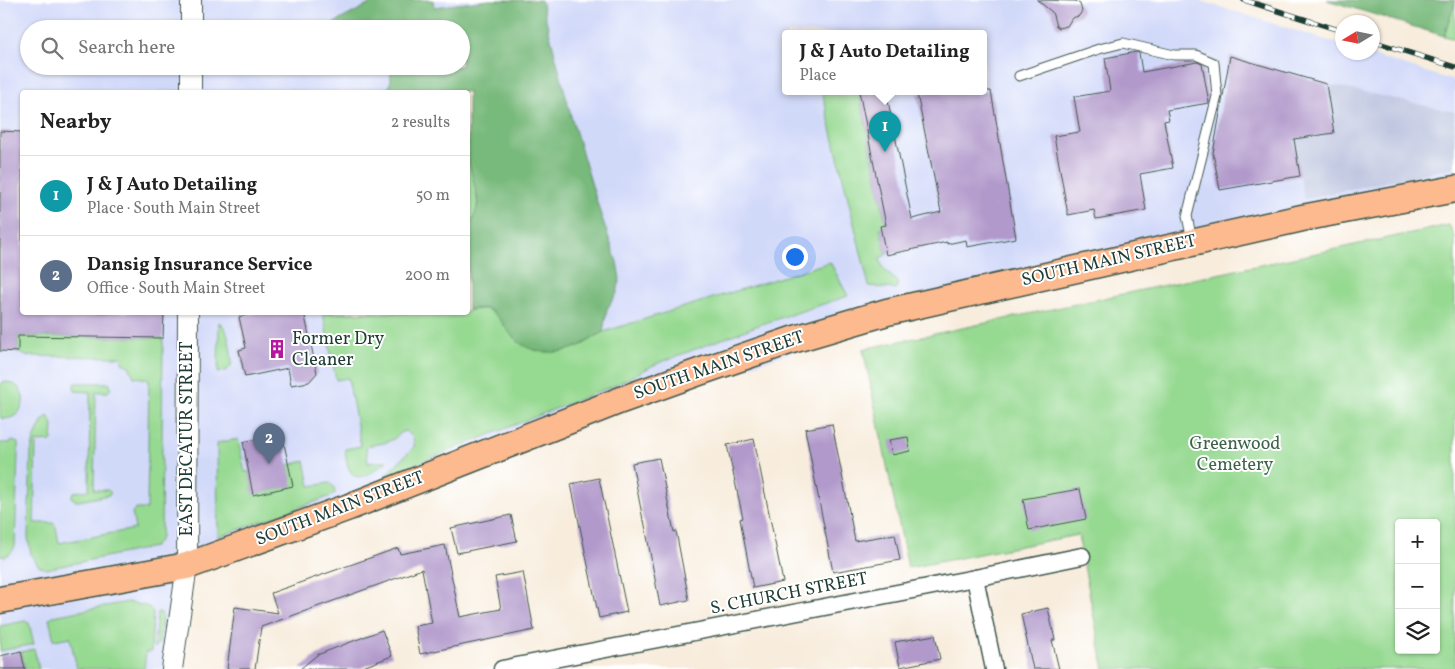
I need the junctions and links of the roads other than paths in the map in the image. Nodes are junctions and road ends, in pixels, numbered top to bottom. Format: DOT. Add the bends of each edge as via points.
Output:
graph roads {
  1 [pos="191,0"];
  2 [pos="191,20"];
  3 [pos="191,75"];
  4 [pos="1019,76"];
  5 [pos="191,90"];
  6 [pos="1455,190"];
  7 [pos="1193,242"];
  8 [pos="188,315"];
  9 [pos="1082,556"];
  10 [pos="186,566"];
  11 [pos="975,578"];
  12 [pos="0,600"];
  13 [pos="172,669"];
  14 [pos="502,669"];
  15 [pos="994,669"];
  1 -- 2 [label="street"];
  3 -- 5 [label="street"];
  4 -- 7 [label="lane" via="1123,44 1174,55 1196,55 1214,63 1217,96 1187,216"];
  6 -- 7 [label="main road, SOUTH MAIN STREET"];
  7 -- 10 [label="main road, SOUTH MAIN STREET" via="887,312 792,340 621,400 348,507"];
  8 -- 10 [label="street, EAST DECATUR STREET"];
  9 -- 11 [label="street, S. CHURCH STREET"];
  10 -- 12 [label="main road, SOUTH MAIN STREET"];
  10 -- 13 [label="street, EAST DECATUR STREET"];
  11 -- 14 [label="street, S. CHURCH STREET"];
  11 -- 15 [label="street"];
}
